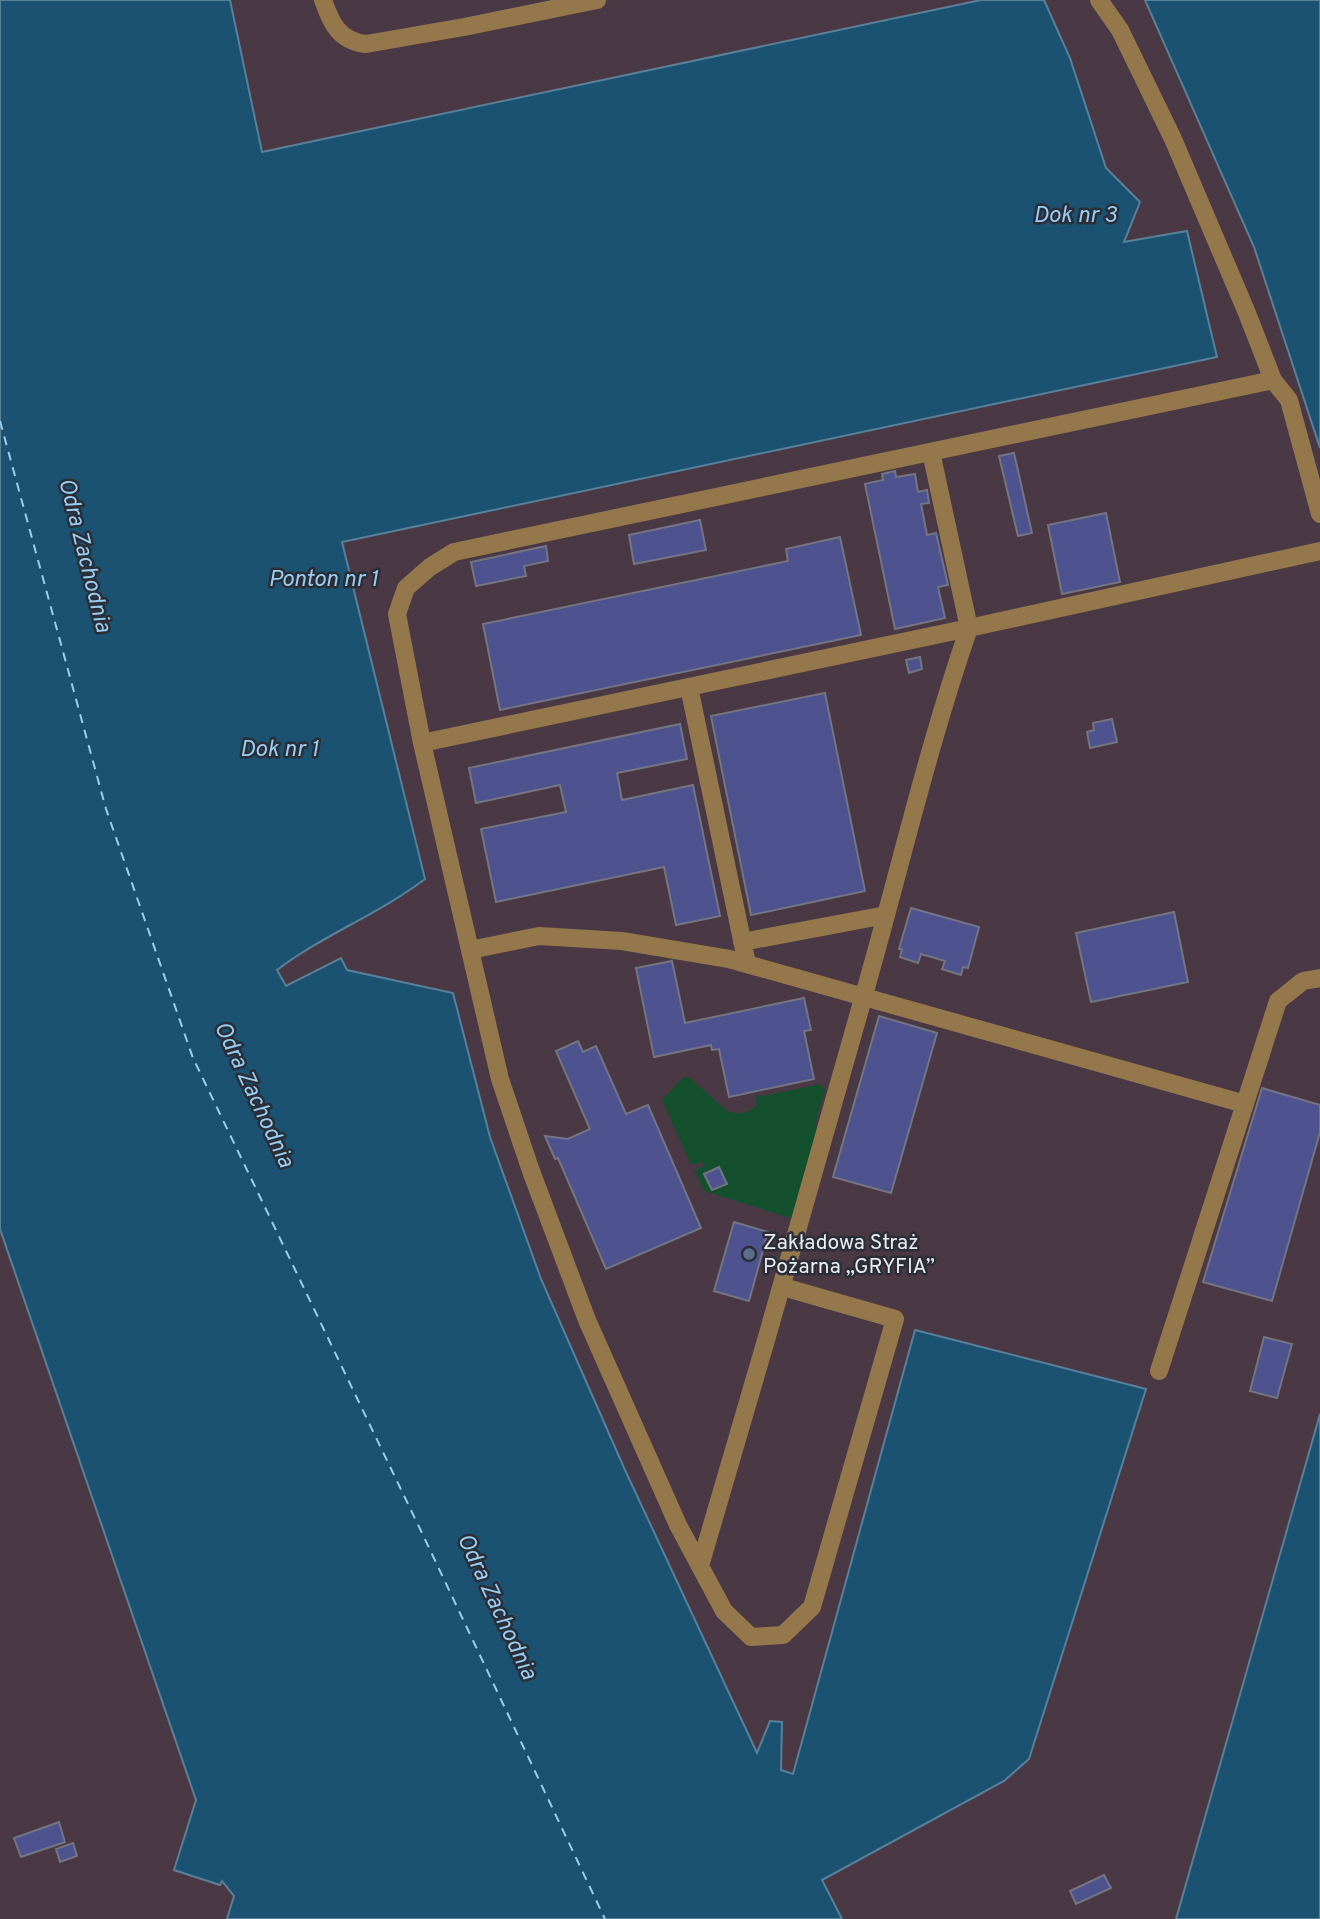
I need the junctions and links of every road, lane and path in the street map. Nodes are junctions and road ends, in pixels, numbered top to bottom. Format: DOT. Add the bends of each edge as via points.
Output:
graph roads {
  1 [pos="324,0"];
  2 [pos="597,0"];
  3 [pos="1099,0"];
  4 [pos="1273,380"];
  5 [pos="931,452"];
  6 [pos="1320,514"];
  7 [pos="1320,551"];
  8 [pos="969,628"];
  9 [pos="689,687"];
  10 [pos="422,743"];
  11 [pos="886,915"];
  12 [pos="742,942"];
  13 [pos="470,950"];
  14 [pos="747,964"];
  15 [pos="1320,978"];
  16 [pos="864,997"];
  17 [pos="1245,1104"];
  18 [pos="783,1287"];
  19 [pos="1159,1371"];
  20 [pos="700,1566"];
  1 -- 2 [label="lane" via="339,32 366,44"];
  3 -- 4 [label="lane" via="1120,30 1172,139"];
  4 -- 5 [label="lane"];
  4 -- 6 [label="lane" via="1289,400"];
  5 -- 8 [label="lane"];
  5 -- 10 [label="lane" via="454,552 406,588 397,614"];
  7 -- 8 [label="lane"];
  8 -- 9 [label="lane"];
  8 -- 11 [label="lane"];
  9 -- 10 [label="lane"];
  9 -- 12 [label="lane"];
  10 -- 13 [label="lane"];
  11 -- 12 [label="lane"];
  11 -- 16 [label="lane"];
  12 -- 14 [label="lane"];
  13 -- 14 [label="lane" via="539,936 622,941"];
  13 -- 20 [label="lane" via="500,1079 531,1171 587,1320"];
  14 -- 16 [label="lane"];
  15 -- 17 [label="lane" via="1303,981 1278,1001"];
  16 -- 17 [label="lane"];
  16 -- 18 [label="lane"];
  17 -- 19 [label="lane"];
  18 -- 20 [label="lane"];
  18 -- 20 [label="lane" via="895,1319 812,1607 783,1635 751,1637 724,1611"];
}
